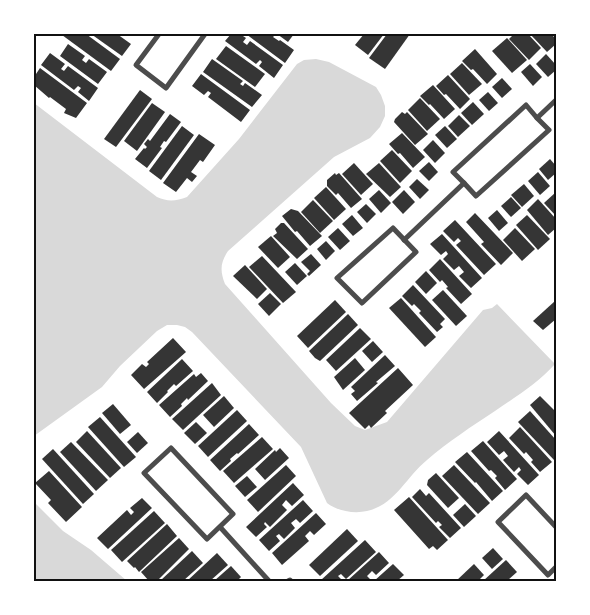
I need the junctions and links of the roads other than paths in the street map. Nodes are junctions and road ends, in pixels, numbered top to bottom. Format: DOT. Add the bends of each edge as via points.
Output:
graph roads {
  1 [pos="160,34"];
  2 [pos="205,34"];
  3 [pos="556,100"];
  4 [pos="537,118"];
  5 [pos="464,183"];
  6 [pos="404,240"];
  7 [pos="220,527"];
  8 [pos="556,528"];
  9 [pos="556,567"];
  10 [pos="269,581"];
  1 -- 2 [label="street" via="136,65 166,88"];
  3 -- 4 [label="street"];
  4 -- 5 [label="street" via="548,130 476,196"];
  4 -- 5 [label="street" via="526,105 453,172"];
  5 -- 6 [label="street"];
  6 -- 6 [label="street" via="416,252 362,302 337,278 393,228"];
  7 -- 7 [label="street" via="234,514 171,448 144,473 207,539"];
  7 -- 10 [label="street"];
  8 -- 9 [label="street" via="526,496 498,522 548,575"];
}
